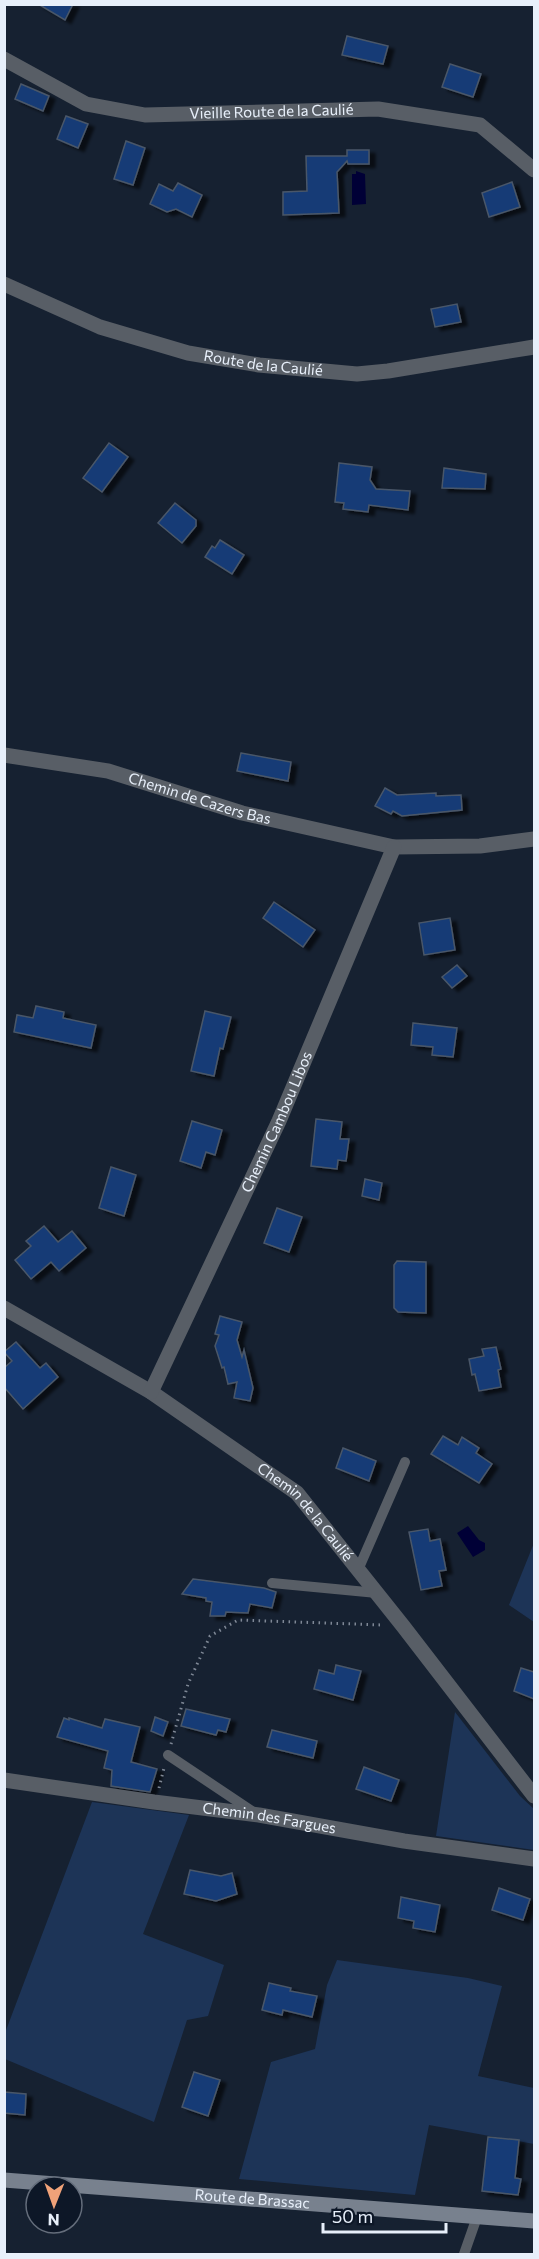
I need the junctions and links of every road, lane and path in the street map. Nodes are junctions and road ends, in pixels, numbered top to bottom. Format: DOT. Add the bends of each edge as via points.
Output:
graph roads {
  1 [pos="4,59"];
  2 [pos="534,170"];
  3 [pos="4,284"];
  4 [pos="534,347"];
  5 [pos="4,755"];
  6 [pos="534,839"];
  7 [pos="394,847"];
  8 [pos="4,1308"];
  9 [pos="151,1392"];
  10 [pos="405,1461"];
  11 [pos="358,1570"];
  12 [pos="272,1582"];
  13 [pos="377,1593"];
  14 [pos="403,1626"];
  15 [pos="168,1755"];
  16 [pos="4,1780"];
  17 [pos="534,1796"];
  18 [pos="154,1802"];
  19 [pos="259,1815"];
  20 [pos="534,1859"];
  21 [pos="4,2180"];
  22 [pos="477,2217"];
  23 [pos="534,2222"];
  24 [pos="464,2254"];
  1 -- 2 [label="street, Vieille Route de la Caulié" via="86,104 145,115 378,110 480,125"];
  3 -- 4 [label="street, Route de la Caulié" via="100,327 188,353 259,365 357,374"];
  5 -- 7 [label="street, Chemin de Cazers Bas" via="108,771 242,813"];
  6 -- 7 [label="street, Chemin de Cazers Bas" via="480,846"];
  7 -- 9 [label="street, Chemin Cambou Libos" via="279,1121"];
  8 -- 9 [label="street, Chemin de la Caulié"];
  9 -- 11 [label="street, Chemin de la Caulié" via="297,1493"];
  10 -- 11 [label="lane"];
  11 -- 13 [label="street, Chemin de la Caulié"];
  12 -- 13 [label="lane"];
  13 -- 14 [label="street, Chemin de la Caulié"];
  14 -- 15 [label="path" via="238,1620 210,1636 188,1684"];
  14 -- 17 [label="street, Chemin de la Caulié"];
  15 -- 18 [label="path"];
  15 -- 19 [label="lane"];
  16 -- 18 [label="street, Chemin des Fargues"];
  18 -- 19 [label="street, Chemin des Fargues"];
  19 -- 20 [label="street, Chemin des Fargues"];
  21 -- 22 [label="main road, Route de Brassac"];
  22 -- 23 [label="main road, Route de Brassac"];
  22 -- 24 [label="lane"];
}
